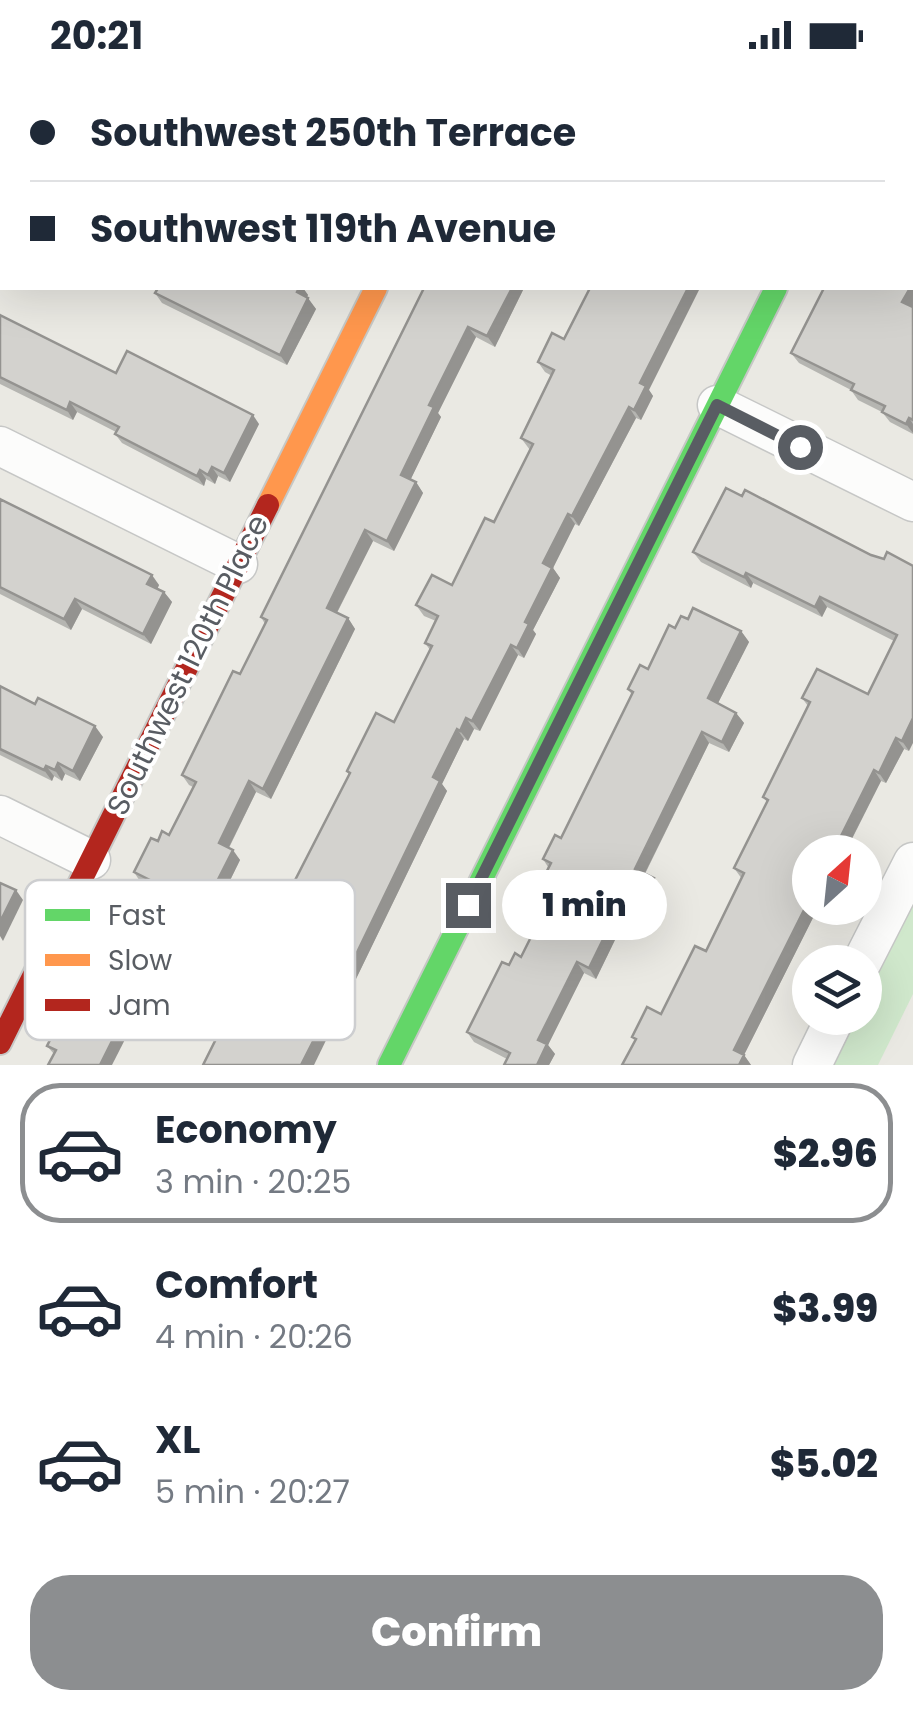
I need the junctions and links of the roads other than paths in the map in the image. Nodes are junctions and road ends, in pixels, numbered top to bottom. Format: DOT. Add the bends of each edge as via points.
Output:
graph roads {
  1 [pos="375,290"];
  2 [pos="775,290"];
  3 [pos="717,405"];
  4 [pos="0,446"];
  5 [pos="913,502"];
  6 [pos="238,564"];
  7 [pos="0,815"];
  8 [pos="91,860"];
  9 [pos="913,862"];
  10 [pos="81,880"];
  11 [pos="871,945"];
  12 [pos="25,993"];
  13 [pos="827,1035"];
  14 [pos="0,1043"];
  15 [pos="388,1065"];
  16 [pos="812,1065"];
  1 -- 6 [label="street, Southwest 120th Place"];
  2 -- 3 [label="street"];
  3 -- 5 [label="street"];
  3 -- 15 [label="street"];
  4 -- 6 [label="street"];
  6 -- 8 [label="street, Southwest 120th Place"];
  7 -- 8 [label="street"];
  8 -- 10 [label="street, Southwest 120th Place"];
  9 -- 11 [label="street"];
  12 -- 14 [label="street, Southwest 120th Place"];
  13 -- 16 [label="street"];
}
